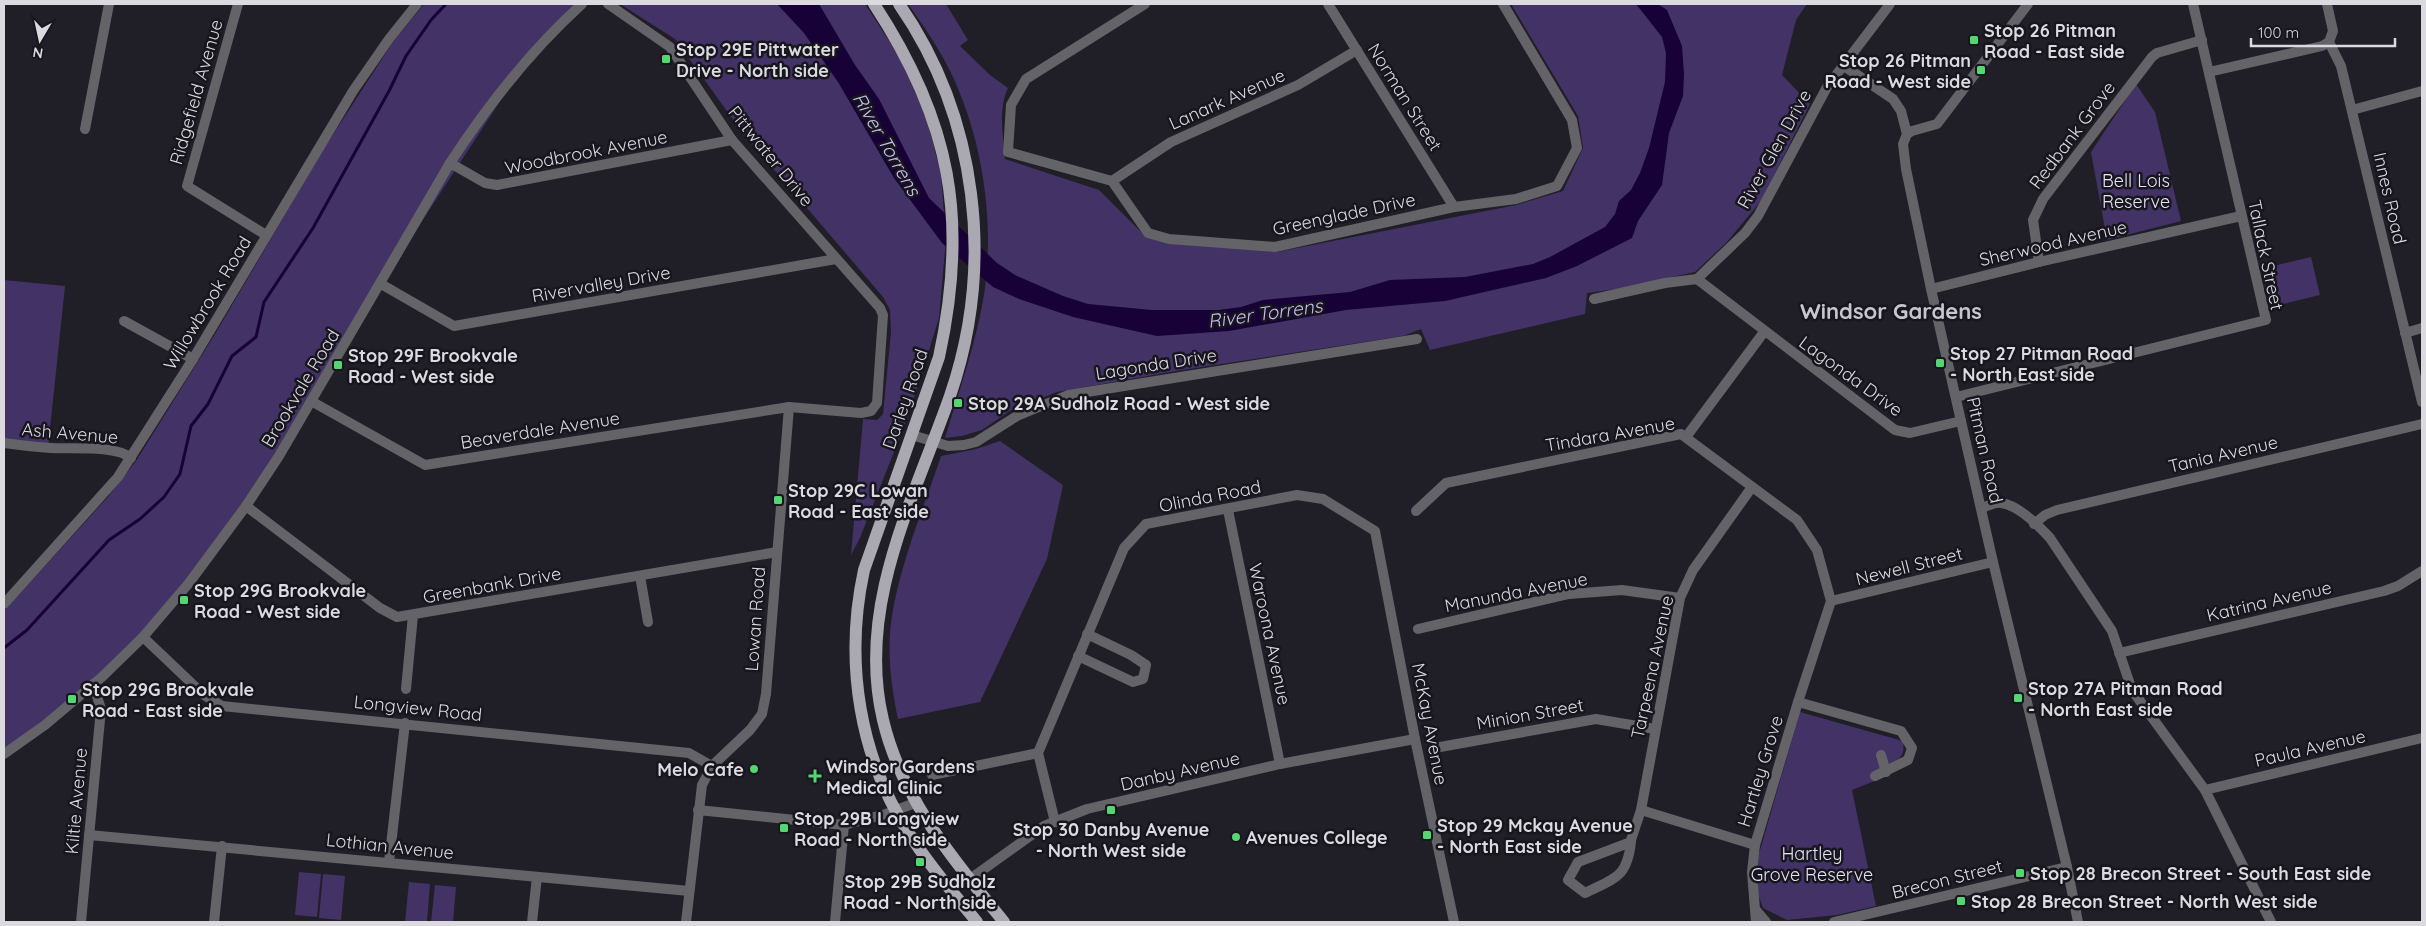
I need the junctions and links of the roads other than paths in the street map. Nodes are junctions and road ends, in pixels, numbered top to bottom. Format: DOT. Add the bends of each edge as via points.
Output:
graph roads {
  1 [pos="109,4"];
  2 [pos="238,4"];
  3 [pos="417,4"];
  4 [pos="582,4"];
  5 [pos="608,4"];
  6 [pos="874,4"];
  7 [pos="899,4"];
  8 [pos="1145,4"];
  9 [pos="1328,4"];
  10 [pos="1503,4"];
  11 [pos="1890,4"];
  12 [pos="2028,4"];
  13 [pos="2193,4"];
  14 [pos="2327,4"];
  15 [pos="2202,40"];
  16 [pos="2329,42"];
  17 [pos="1357,50"];
  18 [pos="1844,66"];
  19 [pos="2210,72"];
  20 [pos="2422,91"];
  21 [pos="2352,110"];
  22 [pos="85,129"];
  23 [pos="1907,134"];
  24 [pos="732,140"];
  25 [pos="450,162"];
  26 [pos="1112,180"];
  27 [pos="1454,207"];
  28 [pos="2241,216"];
  29 [pos="266,235"];
  30 [pos="836,259"];
  31 [pos="2039,262"];
  32 [pos="1697,280"];
  33 [pos="381,284"];
  34 [pos="1931,289"];
  35 [pos="1594,299"];
  36 [pos="883,316"];
  37 [pos="124,321"];
  38 [pos="2422,328"];
  39 [pos="1764,332"];
  40 [pos="2405,332"];
  41 [pos="1417,339"];
  42 [pos="194,359"];
  43 [pos="1956,397"];
  44 [pos="311,401"];
  45 [pos="2422,402"];
  46 [pos="789,406"];
  47 [pos="1961,420"];
  48 [pos="2422,424"];
  49 [pos="912,435"];
  50 [pos="1686,437"];
  51 [pos="933,441"];
  52 [pos="4,443"];
  53 [pos="131,458"];
  54 [pos="1752,487"];
  55 [pos="246,506"];
  56 [pos="1982,508"];
  57 [pos="1228,510"];
  58 [pos="1416,511"];
  59 [pos="2034,524"];
  60 [pos="1375,531"];
  61 [pos="777,552"];
  62 [pos="1994,562"];
  63 [pos="2422,571"];
  64 [pos="640,576"];
  65 [pos="1680,598"];
  66 [pos="1831,601"];
  67 [pos="4,604"];
  68 [pos="413,615"];
  69 [pos="648,622"];
  70 [pos="1418,629"];
  71 [pos="1087,634"];
  72 [pos="143,637"];
  73 [pos="2119,652"];
  74 [pos="1078,656"];
  75 [pos="93,684"];
  76 [pos="406,689"];
  77 [pos="1798,702"];
  78 [pos="404,723"];
  79 [pos="1655,729"];
  80 [pos="2422,738"];
  81 [pos="1415,739"];
  82 [pos="1440,747"];
  83 [pos="1038,753"];
  84 [pos="4,754"];
  85 [pos="1881,755"];
  86 [pos="1280,764"];
  87 [pos="712,766"];
  88 [pos="1886,772"];
  89 [pos="932,774"];
  90 [pos="1875,776"];
  91 [pos="2205,790"];
  92 [pos="915,802"];
  93 [pos="698,810"];
  94 [pos="895,810"];
  95 [pos="1641,810"];
  96 [pos="1055,822"];
  97 [pos="844,825"];
  98 [pos="88,835"];
  99 [pos="1631,842"];
  100 [pos="1755,845"];
  101 [pos="222,846"];
  102 [pos="389,862"];
  103 [pos="2068,867"];
  104 [pos="537,877"];
  105 [pos="970,880"];
  106 [pos="950,888"];
  107 [pos="689,891"];
  108 [pos="1754,908"];
  109 [pos="1869,919"];
  110 [pos="81,922"];
  111 [pos="214,922"];
  112 [pos="532,922"];
  113 [pos="686,922"];
  114 [pos="835,922"];
  115 [pos="977,922"];
  116 [pos="1004,922"];
  117 [pos="1454,922"];
  118 [pos="1756,922"];
  119 [pos="1766,922"];
  120 [pos="1834,922"];
  121 [pos="2078,922"];
  122 [pos="2271,922"];
  1 -- 22 [label="street"];
  2 -- 29 [label="street, Ridgefield Avenue" via="187,186"];
  3 -- 29 [label="street, Willowbrook Road" via="353,92"];
  4 -- 25 [label="street, Brookvale Road" via="519,70"];
  5 -- 24 [label="street, Pittwater Drive" via="670,47"];
  6 -- 49 [label="main road, Darley Road" via="908,60 928,105 940,140 953,230 953,282 940,357"];
  7 -- 51 [label="main road" via="926,47 945,88 966,155 972,198 975,264 972,294 961,359"];
  8 -- 26 [label="street" via="1026,79 1011,105 1008,152"];
  9 -- 17 [label="street, Norman Street"];
  10 -- 27 [label="street, Greenglade Drive" via="1572,120 1577,148 1558,186 1516,199"];
  11 -- 18 [label="street, River Glen Drive"];
  12 -- 23 [label="street" via="1937,124"];
  13 -- 15 [label="street, Tallack Street"];
  14 -- 16 [label="street, Innes Road" via="2332,31"];
  15 -- 19 [label="street, Tallack Street"];
  15 -- 31 [label="street, Redbank Grove" via="2152,57 2042,199 2033,220"];
  16 -- 19 [label="street"];
  16 -- 21 [label="street, Innes Road" via="2340,61"];
  17 -- 26 [label="street, Lanark Avenue" via="1298,85 1171,142"];
  17 -- 27 [label="street, Norman Street"];
  18 -- 23 [label="street" via="1893,99 1901,111"];
  18 -- 32 [label="street, River Glen Drive" via="1818,103 1758,216 1746,233"];
  19 -- 28 [label="street, Tallack Street"];
  20 -- 21 [label="street"];
  21 -- 40 [label="street, Innes Road"];
  23 -- 34 [label="street, Pitman Road" via="1903,144 1906,170"];
  24 -- 25 [label="street, Woodbrook Avenue" via="497,186 485,183"];
  24 -- 30 [label="street, Pittwater Drive"];
  25 -- 33 [label="street, Brookvale Road"];
  26 -- 27 [label="street, Greenglade Drive" via="1148,234 1168,239 1275,247"];
  28 -- 31 [label="street, Sherwood Avenue"];
  28 -- 43 [label="street, Tallack Street" via="2266,320"];
  29 -- 42 [label="street, Willowbrook Road"];
  30 -- 33 [label="street, Rivervalley Drive" via="454,326"];
  30 -- 36 [label="street, Pittwater Drive" via="880,308"];
  31 -- 34 [label="street, Sherwood Avenue"];
  32 -- 35 [label="street" via="1665,283"];
  32 -- 39 [label="street, Lagonda Drive"];
  33 -- 44 [label="street, Brookvale Road"];
  34 -- 43 [label="street, Pitman Road"];
  36 -- 46 [label="street, Beaverdale Avenue" via="877,403 871,411"];
  37 -- 42 [label="street"];
  38 -- 40 [label="street"];
  39 -- 47 [label="street, Lagonda Drive" via="1895,430 1910,433"];
  39 -- 50 [label="street"];
  40 -- 45 [label="street, Innes Road"];
  41 -- 51 [label="street, Lagonda Drive" via="1068,395 1017,416 976,442 956,447"];
  42 -- 53 [label="street, Willowbrook Road"];
  43 -- 47 [label="street, Pitman Road"];
  44 -- 46 [label="street, Beaverdale Avenue" via="425,465"];
  44 -- 55 [label="street, Brookvale Road"];
  46 -- 61 [label="street, Lowan Road"];
  47 -- 56 [label="street, Pitman Road"];
  48 -- 59 [label="street, Tania Avenue" via="2067,508"];
  49 -- 51 [label="street, Lagonda Drive"];
  49 -- 94 [label="main road, Darley Road" via="864,570 855,634 857,688 863,724 879,775"];
  50 -- 54 [label="street, Tindara Avenue"];
  50 -- 58 [label="street, Tindara Avenue" via="1681,434 1446,483"];
  51 -- 92 [label="main road" via="889,565 876,645 877,686 883,719 898,767"];
  52 -- 53 [label="street, Ash Avenue" via="110,450"];
  53 -- 67 [label="street, Willowbrook Road" via="102,497"];
  54 -- 65 [label="street, Tarpeena Avenue" via="1693,570"];
  54 -- 66 [label="street, Tindara Avenue" via="1789,512 1806,531 1822,564"];
  55 -- 68 [label="street, Greenbank Drive" via="380,608 397,617"];
  55 -- 72 [label="street, Brookvale Road" via="189,583"];
  56 -- 59 [label="street" via="2000,502 2018,510"];
  56 -- 62 [label="street, Pitman Road"];
  57 -- 60 [label="street, Olinda Road" via="1297,495 1323,499"];
  57 -- 71 [label="street, Olinda Road" via="1146,524 1124,548"];
  57 -- 86 [label="street, Waroona Avenue"];
  59 -- 73 [label="street" via="2050,538 2112,631"];
  60 -- 81 [label="street, McKay Avenue"];
  61 -- 64 [label="street, Greenbank Drive"];
  61 -- 87 [label="street, Lowan Road" via="762,714"];
  62 -- 66 [label="street, Newell Street"];
  62 -- 103 [label="street, Pitman Road"];
  63 -- 73 [label="street, Katrina Avenue" via="2384,591"];
  64 -- 68 [label="street, Greenbank Drive"];
  64 -- 69 [label="street"];
  65 -- 70 [label="street, Manunda Avenue" via="1622,590 1569,594"];
  65 -- 79 [label="street, Tarpeena Avenue"];
  66 -- 77 [label="street, Hartley Grove"];
  68 -- 76 [label="street"];
  71 -- 74 [label="street, Olinda Road"];
  71 -- 74 [label="street" via="1146,665 1144,679 1133,682"];
  72 -- 75 [label="street, Brookvale Road"];
  72 -- 78 [label="street, Longview Road" via="204,695 222,706"];
  73 -- 91 [label="street" via="2132,690"];
  74 -- 83 [label="street, Olinda Road"];
  75 -- 84 [label="street, Brookvale Road" via="45,725"];
  75 -- 98 [label="street, Kiltie Avenue" via="101,710"];
  77 -- 88 [label="street, Hartley Grove" via="1901,731 1912,748 1908,760"];
  77 -- 100 [label="street, Hartley Grove"];
  78 -- 87 [label="street, Longview Road" via="689,753"];
  78 -- 102 [label="street"];
  79 -- 82 [label="street, Minion Street" via="1596,719"];
  79 -- 95 [label="street, Tarpeena Avenue"];
  80 -- 91 [label="street, Paula Avenue"];
  81 -- 86 [label="street, Danby Avenue"];
  81 -- 117 [label="street, McKay Avenue"];
  83 -- 89 [label="street"];
  83 -- 96 [label="street"];
  85 -- 88 [label="street"];
  86 -- 96 [label="street, Danby Avenue" via="1087,809"];
  87 -- 93 [label="street, Lowan Road" via="702,785"];
  88 -- 90 [label="street, Hartley Grove"];
  91 -- 122 [label="street"];
  92 -- 94 [label="street"];
  92 -- 105 [label="main road"];
  93 -- 97 [label="street"];
  93 -- 107 [label="street, Lowan Road"];
  94 -- 97 [label="street"];
  94 -- 106 [label="main road, Darley Road"];
  95 -- 99 [label="street, Tarpeena Avenue"];
  95 -- 100 [label="street"];
  96 -- 105 [label="street, Danby Avenue" via="1029,836"];
  97 -- 114 [label="street"];
  98 -- 101 [label="street, Lothian Avenue"];
  98 -- 110 [label="street, Kiltie Avenue"];
  99 -- 99 [label="street, Tarpeena Avenue" via="1629,862 1618,876 1585,893 1568,880 1578,862"];
  100 -- 108 [label="street, Hartley Grove" via="1752,872"];
  101 -- 102 [label="street, Lothian Avenue"];
  101 -- 111 [label="street"];
  102 -- 104 [label="street, Lothian Avenue"];
  103 -- 109 [label="street, Brecon Street"];
  103 -- 121 [label="street, Pitman Road"];
  104 -- 107 [label="street, Lothian Avenue"];
  104 -- 112 [label="street"];
  105 -- 106 [label="main road"];
  105 -- 116 [label="main road"];
  106 -- 115 [label="main road, Darley Road"];
  107 -- 113 [label="street, Lowan Road"];
  108 -- 118 [label="street, Hartley Grove"];
  108 -- 119 [label="street"];
  109 -- 120 [label="street, Brecon Street"];
}
